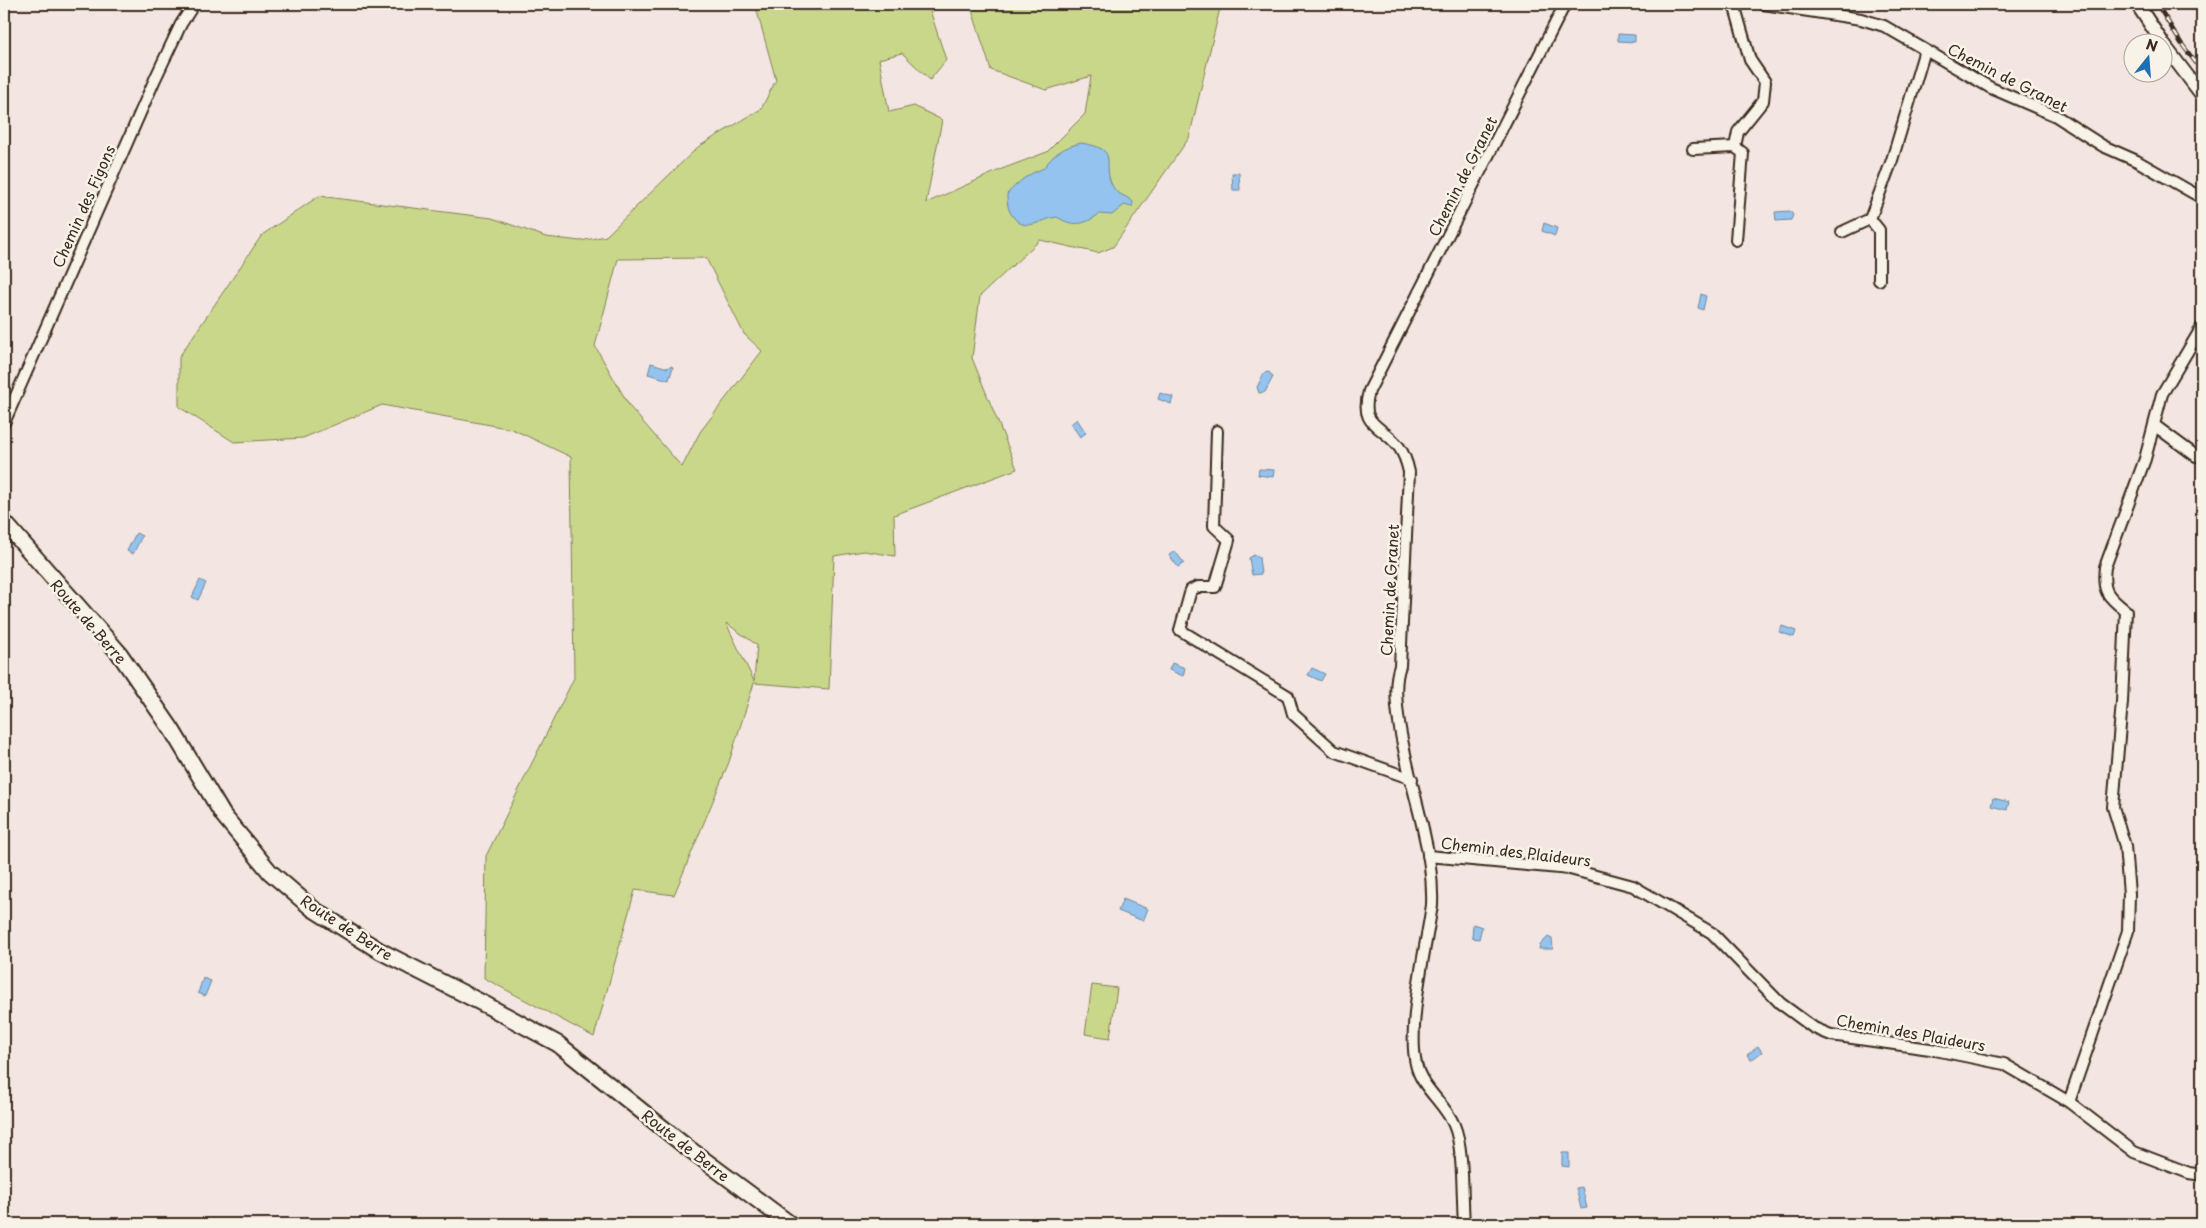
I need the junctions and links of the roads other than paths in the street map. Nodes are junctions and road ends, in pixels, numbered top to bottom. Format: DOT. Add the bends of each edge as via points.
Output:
graph roads {
  1 [pos="194,4"];
  2 [pos="1565,4"];
  3 [pos="1734,4"];
  4 [pos="1763,4"];
  5 [pos="2137,4"];
  6 [pos="1779,5"];
  7 [pos="2155,32"];
  8 [pos="1925,50"];
  9 [pos="2174,58"];
  10 [pos="2202,95"];
  11 [pos="1735,147"];
  12 [pos="1693,149"];
  13 [pos="2202,198"];
  14 [pos="1870,218"];
  15 [pos="1842,232"];
  16 [pos="1736,240"];
  17 [pos="1879,280"];
  18 [pos="2202,327"];
  19 [pos="4,423"];
  20 [pos="2154,425"];
  21 [pos="1217,430"];
  22 [pos="2196,456"];
  23 [pos="4,522"];
  24 [pos="1412,779"];
  25 [pos="1428,856"];
  26 [pos="2069,1102"];
  27 [pos="2202,1174"];
  28 [pos="790,1224"];
  29 [pos="1464,1224"];
  1 -- 19 [label="street, Chemin des Figons" via="155,79"];
  2 -- 24 [label="street, Chemin de Granet" via="1369,391 1366,403 1370,422 1398,446 1406,458 1409,472 1400,666 1396,684"];
  3 -- 11 [label="street" via="1750,60 1765,82 1763,101 1738,132"];
  4 -- 6 [label="street, Chemin de Granet"];
  5 -- 7 [label="street"];
  6 -- 8 [label="street, Chemin de Granet" via="1884,26"];
  8 -- 13 [label="street, Chemin de Granet" via="1991,88 2056,116 2103,146 2137,161"];
  8 -- 14 [label="street" via="1892,160"];
  9 -- 10 [label="street"];
  11 -- 12 [label="street"];
  11 -- 16 [label="street" via="1743,153"];
  14 -- 15 [label="street"];
  14 -- 17 [label="street" via="1879,230"];
  18 -- 20 [label="street" via="2162,394"];
  20 -- 22 [label="street"];
  20 -- 26 [label="street" via="2145,459 2104,567 2103,585 2110,598 2126,611 2113,807 2125,846 2128,931"];
  21 -- 24 [label="street" via="1214,526 1229,540 1215,587 1191,590 1180,630 1288,696 1293,714 1334,750"];
  23 -- 28 [label="main road, Route de Berre" via="119,653 172,730 223,815 270,872 313,909 380,951 558,1044 684,1145"];
  24 -- 25 [label="street, Chemin de Granet"];
  25 -- 26 [label="street, Chemin des Plaideurs" via="1570,869 1633,886 1712,933 1780,1003 1814,1028 1831,1035 1930,1049 2004,1064"];
  25 -- 29 [label="street, Chemin de Granet" via="1432,905 1415,1020 1414,1052 1422,1078 1455,1127"];
  26 -- 27 [label="street, Chemin des Plaideurs" via="2134,1152 2189,1173"];
}
